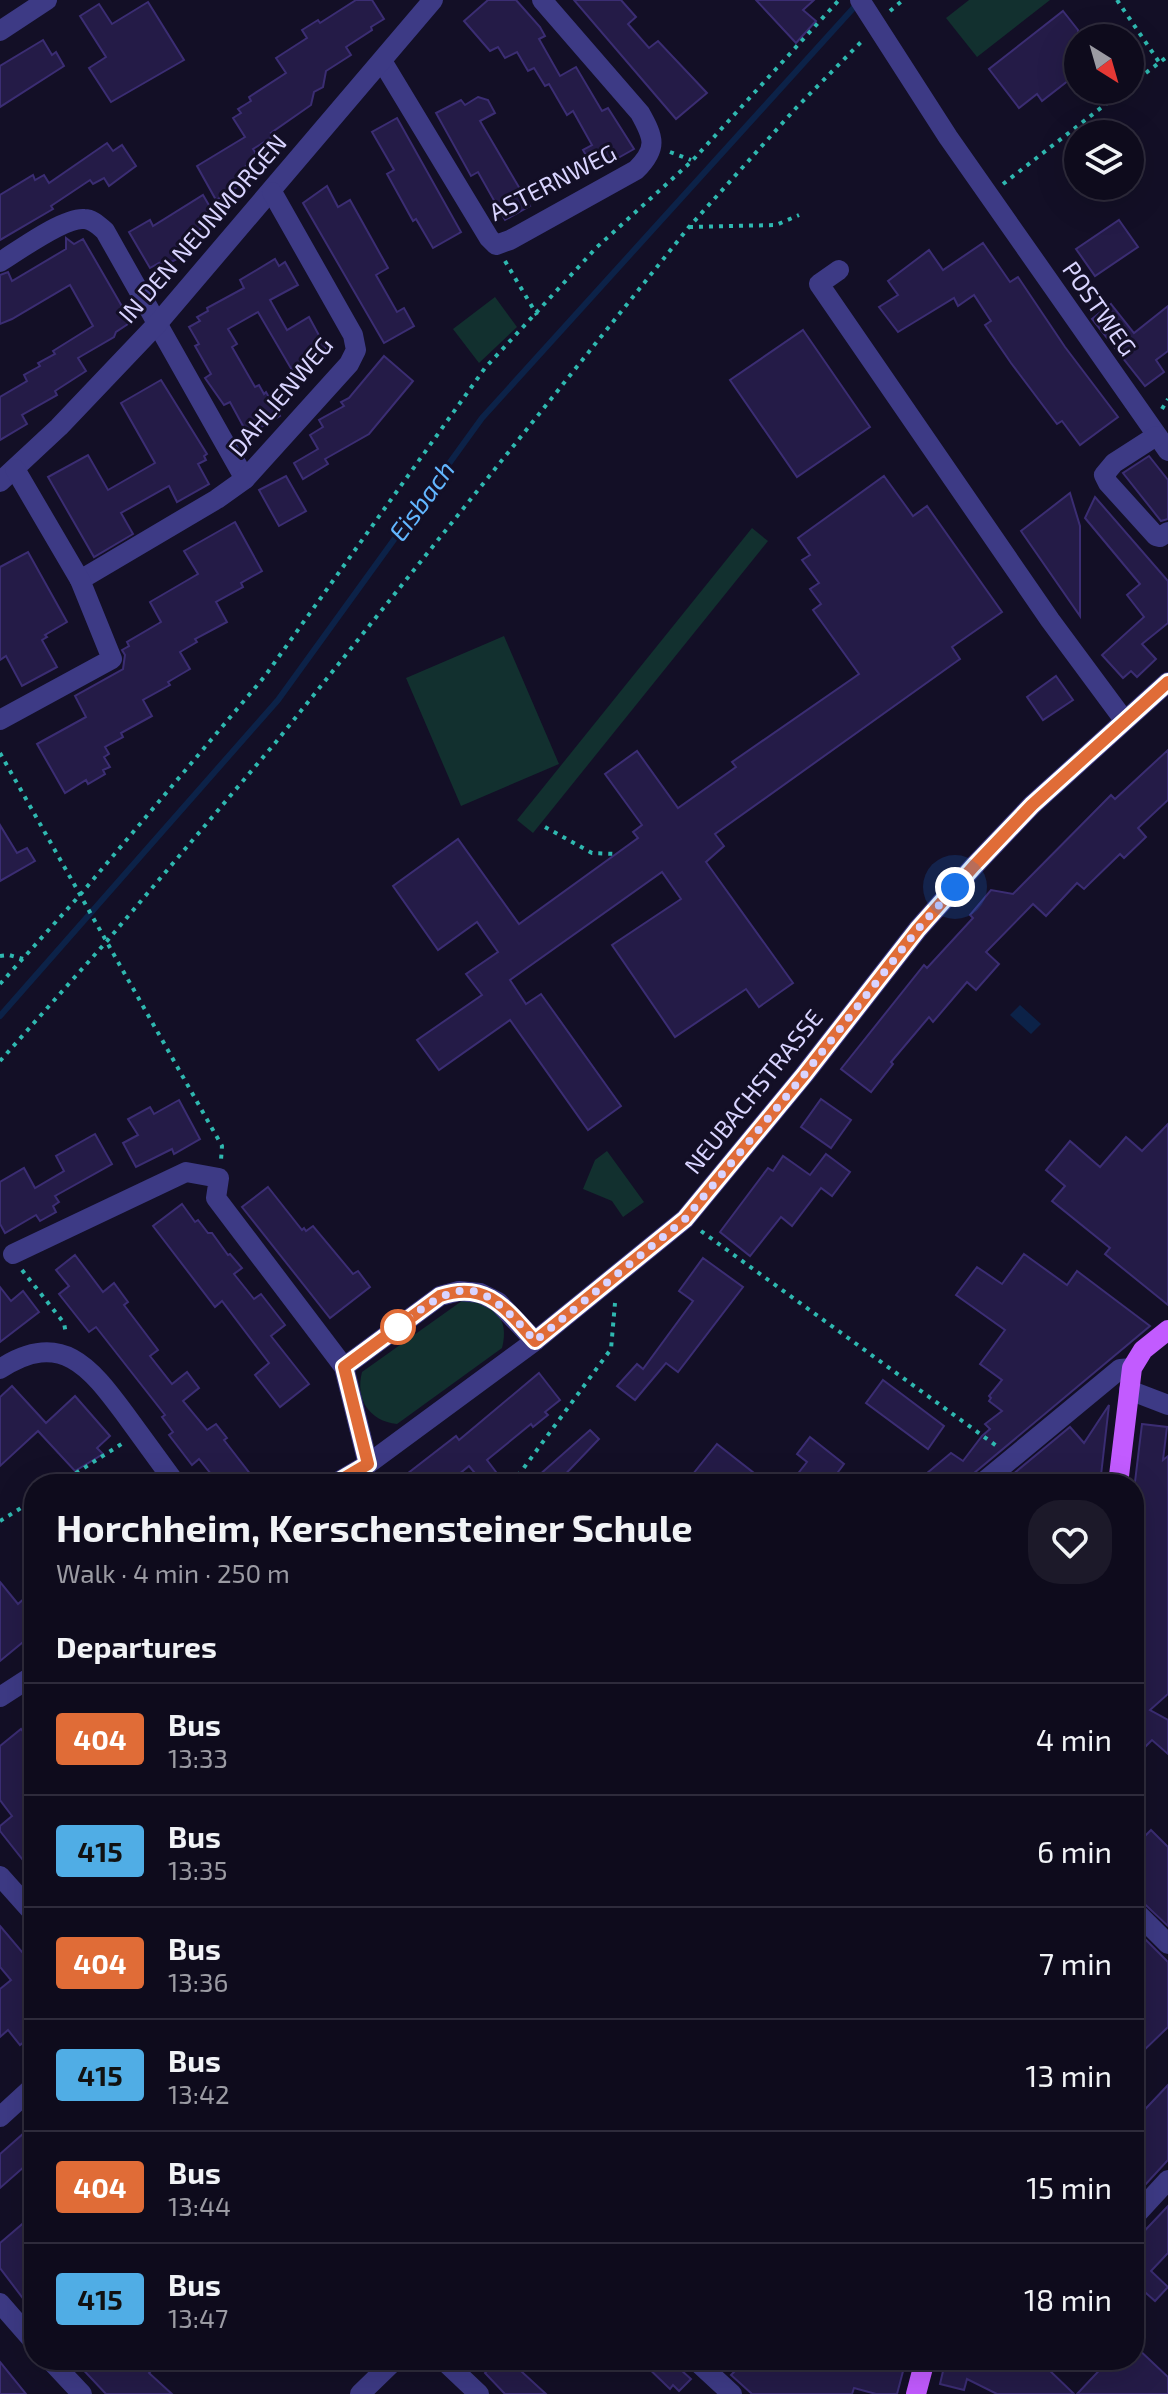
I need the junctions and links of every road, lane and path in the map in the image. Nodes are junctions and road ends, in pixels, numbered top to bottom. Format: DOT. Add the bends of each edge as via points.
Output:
graph roads {
  1 [pos="47,0"];
  2 [pos="433,0"];
  3 [pos="542,0"];
  4 [pos="839,0"];
  5 [pos="860,0"];
  6 [pos="1117,0"];
  7 [pos="899,1"];
  8 [pos="876,23"];
  9 [pos="0,31"];
  10 [pos="1168,56"];
  11 [pos="382,61"];
  12 [pos="1159,62"];
  13 [pos="1144,74"];
  14 [pos="1106,104"];
  15 [pos="272,192"];
  16 [pos="988,195"];
  17 [pos="799,215"];
  18 [pos="689,227"];
  19 [pos="496,245"];
  20 [pos="0,262"];
  21 [pos="839,270"];
  22 [pos="537,315"];
  23 [pos="158,323"];
  24 [pos="1162,443"];
  25 [pos="7,476"];
  26 [pos="245,479"];
  27 [pos="1168,532"];
  28 [pos="80,580"];
  29 [pos="1168,682"];
  30 [pos="0,720"];
  31 [pos="1124,720"];
  32 [pos="0,753"];
  33 [pos="545,827"];
  34 [pos="617,854"];
  35 [pos="80,895"];
  36 [pos="107,941"];
  37 [pos="0,956"];
  38 [pos="23,959"];
  39 [pos="0,984"];
  40 [pos="0,1061"];
  41 [pos="219,1178"];
  42 [pos="685,1219"];
  43 [pos="13,1254"];
  44 [pos="617,1275"];
  45 [pos="1168,1330"];
  46 [pos="535,1341"];
  47 [pos="67,1357"];
  48 [pos="344,1367"];
  49 [pos="1132,1368"];
  50 [pos="0,1369"];
  51 [pos="1129,1390"];
  52 [pos="1168,1405"];
  53 [pos="138,1432"];
  54 [pos="1013,1458"];
  55 [pos="368,1464"];
  56 [pos="74,1474"];
  57 [pos="169,1474"];
  58 [pos="351,1474"];
  59 [pos="519,1474"];
  60 [pos="993,1474"];
  61 [pos="1119,1474"];
  62 [pos="24,1506"];
  63 [pos="0,1521"];
  64 [pos="24,1681"];
  65 [pos="0,1697"];
  66 [pos="0,1876"];
  67 [pos="24,1903"];
  68 [pos="1144,1920"];
  69 [pos="1168,1944"];
  70 [pos="24,2095"];
  71 [pos="0,2117"];
  72 [pos="1168,2180"];
  73 [pos="1144,2206"];
  74 [pos="0,2303"];
  75 [pos="24,2331"];
  76 [pos="59,2370"];
  77 [pos="385,2370"];
  78 [pos="454,2370"];
  79 [pos="706,2370"];
  80 [pos="922,2370"];
  81 [pos="82,2394"];
  82 [pos="360,2394"];
  83 [pos="479,2394"];
  84 [pos="732,2394"];
  85 [pos="916,2394"];
  1 -- 9 [label="street"];
  2 -- 11 [label="street, IN DEN NEUNMORGEN"];
  3 -- 19 [label="street, ASTERNWEG" via="640,113 652,145 636,170"];
  4 -- 22 [label="path" via="692,161 597,247"];
  5 -- 8 [label="street, POSTWEG"];
  6 -- 12 [label="path"];
  7 -- 8 [label="path"];
  8 -- 16 [label="street, POSTWEG"];
  8 -- 18 [label="path"];
  10 -- 12 [label="path"];
  11 -- 15 [label="street, IN DEN NEUNMORGEN"];
  11 -- 19 [label="street, ASTERNWEG"];
  12 -- 13 [label="path"];
  14 -- 16 [label="path"];
  15 -- 23 [label="street, IN DEN NEUNMORGEN"];
  15 -- 26 [label="street, DAHLIENWEG" via="353,335 356,350"];
  16 -- 24 [label="street, POSTWEG"];
  17 -- 18 [label="path" via="776,225"];
  18 -- 36 [label="path" via="285,731"];
  19 -- 22 [label="path"];
  20 -- 23 [label="street, DAHLIENWEG" via="66,223 82,218 94,222 117,248"];
  21 -- 31 [label="street" via="819,284"];
  22 -- 35 [label="path" via="485,368 265,676"];
  23 -- 25 [label="street, IN DEN NEUNMORGEN"];
  23 -- 26 [label="street, DAHLIENWEG"];
  24 -- 27 [label="street" via="1114,463 1104,475 1156,536"];
  25 -- 28 [label="street"];
  26 -- 28 [label="street"];
  28 -- 30 [label="street" via="112,659"];
  29 -- 31 [label="street, NEUBACHSTRASSE"];
  31 -- 42 [label="street, NEUBACHSTRASSE" via="1032,805 918,929"];
  32 -- 35 [label="path"];
  33 -- 34 [label="path" via="592,853"];
  35 -- 36 [label="path"];
  35 -- 38 [label="path"];
  36 -- 40 [label="path"];
  36 -- 41 [label="path" via="222,1146"];
  37 -- 38 [label="path"];
  38 -- 39 [label="path"];
  41 -- 43 [label="street" via="186,1172"];
  41 -- 48 [label="street" via="216,1198"];
  42 -- 44 [label="street, NEUBACHSTRASSE"];
  42 -- 54 [label="path"];
  43 -- 47 [label="path" via="64,1323"];
  44 -- 46 [label="street, NEUBACHSTRASSE"];
  44 -- 59 [label="path" via="611,1349"];
  45 -- 49 [label="main road" via="1143,1350"];
  46 -- 48 [label="street" via="498,1302 459,1291 440,1296"];
  46 -- 55 [label="street, NEUBACHSTRASSE"];
  47 -- 50 [label="street" via="39,1353"];
  47 -- 53 [label="street" via="97,1377"];
  48 -- 55 [label="street"];
  49 -- 51 [label="main road"];
  49 -- 54 [label="street" via="1120,1369"];
  51 -- 52 [label="street"];
  51 -- 61 [label="main road"];
  53 -- 56 [label="path"];
  53 -- 57 [label="street"];
  54 -- 60 [label="street"];
  55 -- 58 [label="street, NEUBACHSTRASSE"];
  62 -- 63 [label="path"];
  64 -- 65 [label="street"];
  66 -- 67 [label="street"];
  68 -- 69 [label="street"];
  70 -- 71 [label="street"];
  72 -- 73 [label="street"];
  74 -- 75 [label="street"];
  76 -- 81 [label="street"];
  77 -- 82 [label="street"];
  78 -- 83 [label="street"];
  79 -- 84 [label="street"];
  80 -- 85 [label="main road"];
}
